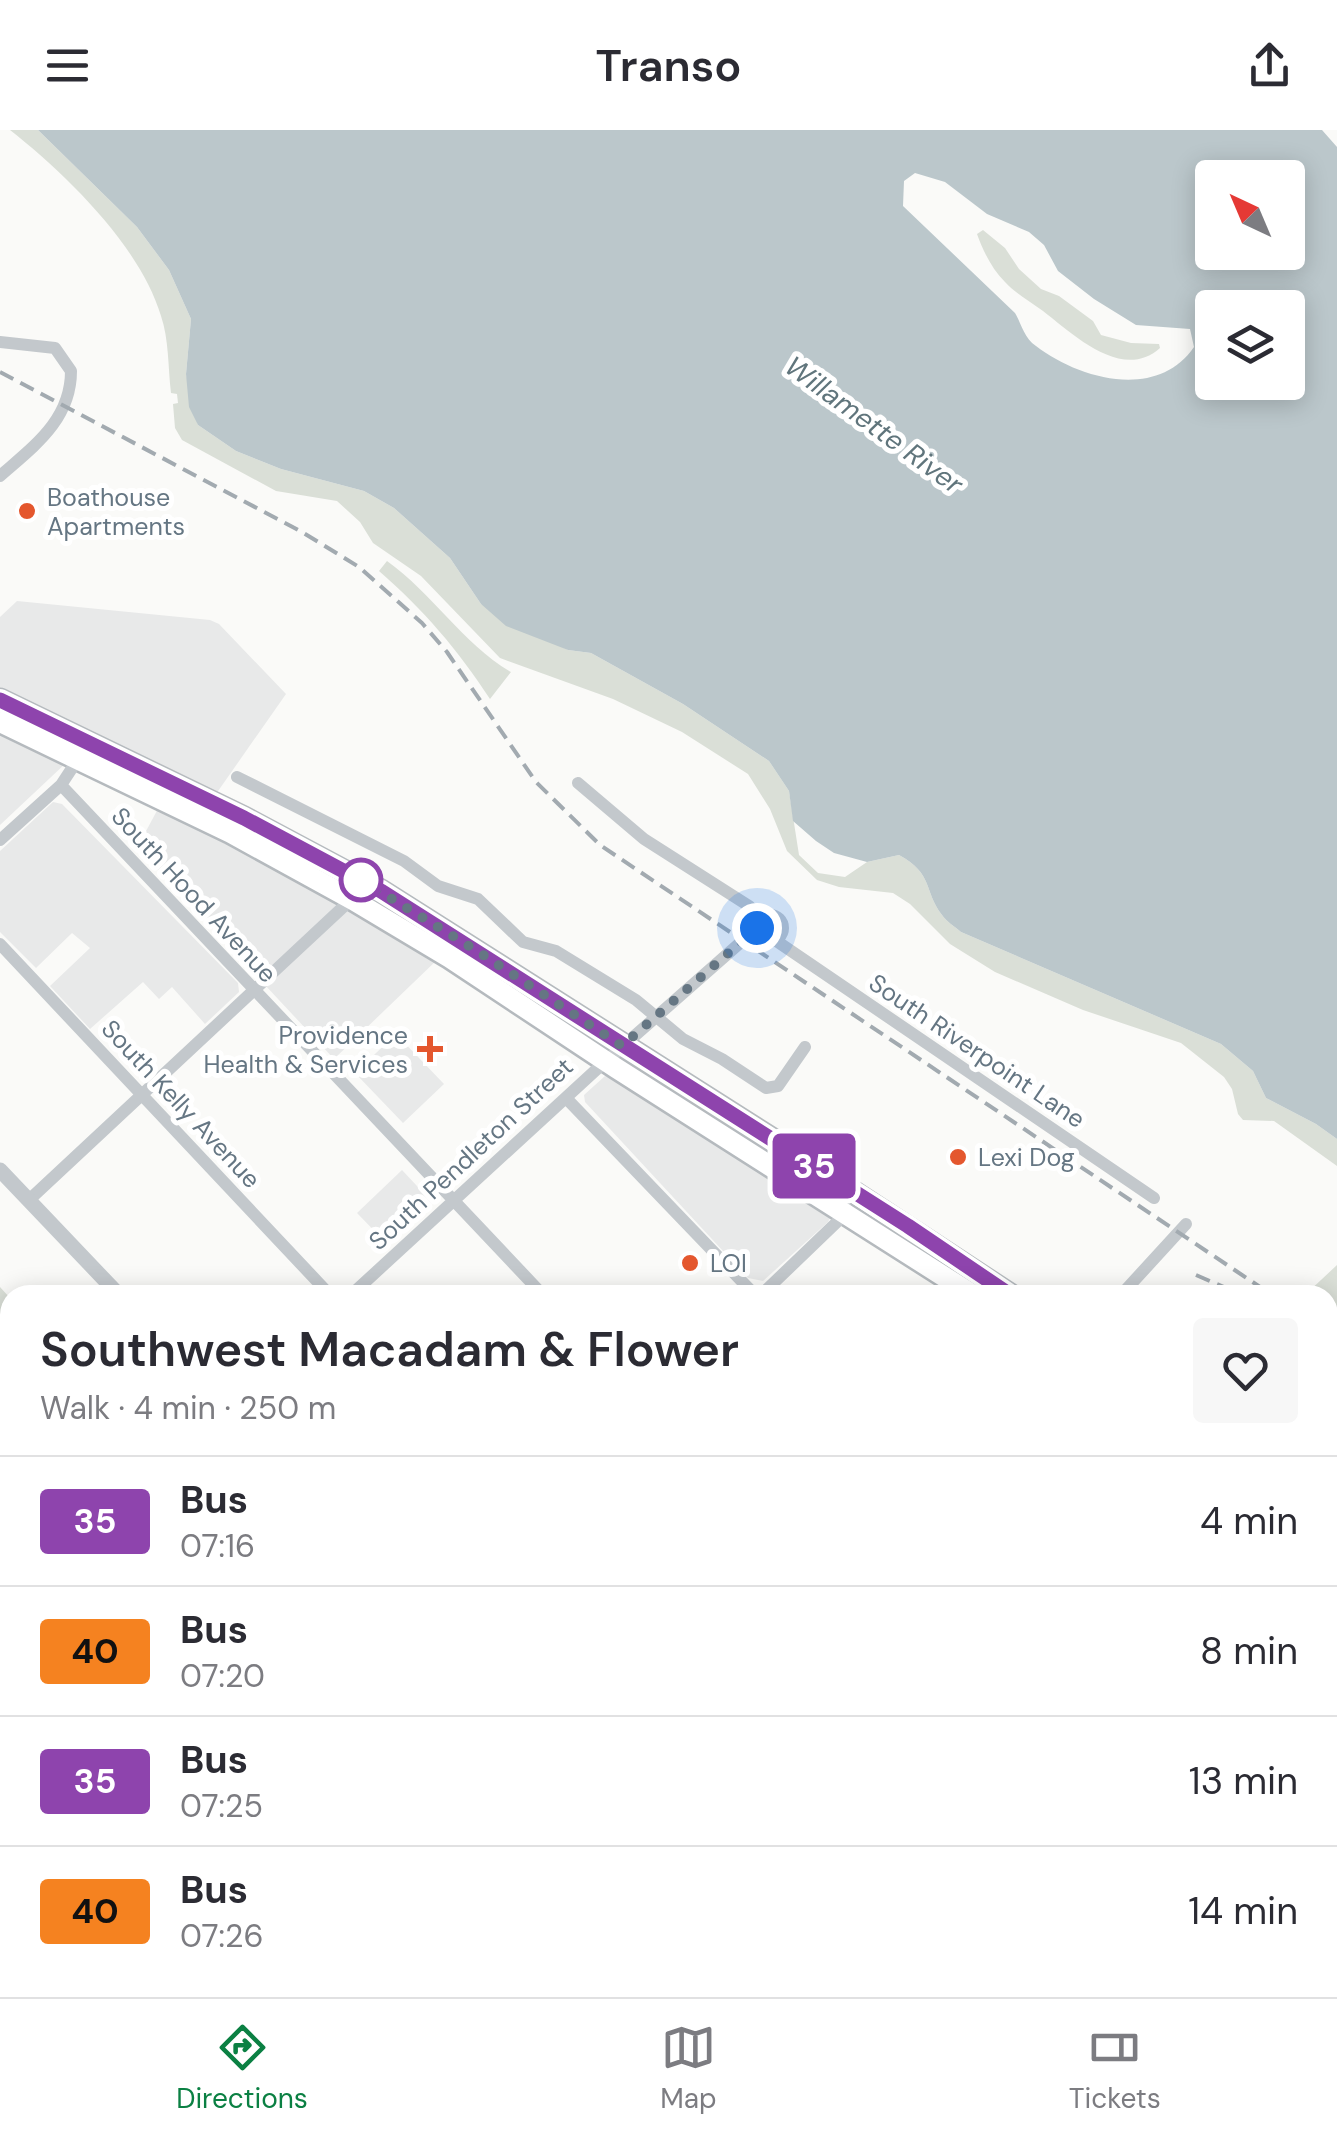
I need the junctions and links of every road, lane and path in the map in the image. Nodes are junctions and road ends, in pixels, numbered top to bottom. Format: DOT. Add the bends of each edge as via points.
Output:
graph roads {
  1 [pos="0,342"];
  2 [pos="0,476"];
  3 [pos="0,700"];
  4 [pos="0,722"];
  5 [pos="82,751"];
  6 [pos="238,777"];
  7 [pos="578,783"];
  8 [pos="60,785"];
  9 [pos="0,840"];
  10 [pos="359,891"];
  11 [pos="759,924"];
  12 [pos="775,940"];
  13 [pos="0,944"];
  14 [pos="254,991"];
  15 [pos="656,1016"];
  16 [pos="622,1046"];
  17 [pos="805,1047"];
  18 [pos="605,1061"];
  19 [pos="141,1094"];
  20 [pos="566,1098"];
  21 [pos="0,1170"];
  22 [pos="1154,1198"];
  23 [pos="28,1200"];
  24 [pos="454,1200"];
  25 [pos="849,1201"];
  26 [pos="1186,1224"];
  27 [pos="109,1285"];
  28 [pos="321,1285"];
  29 [pos="362,1285"];
  30 [pos="535,1285"];
  31 [pos="748,1285"];
  32 [pos="769,1285"];
  33 [pos="960,1285"];
  34 [pos="993,1285"];
  35 [pos="1130,1285"];
  1 -- 2 [label="street" via="56,348 71,371 58,420"];
  3 -- 5 [label="main road"];
  4 -- 5 [label="main road"];
  5 -- 8 [label="street"];
  5 -- 10 [label="main road" via="231,833"];
  6 -- 15 [label="street" via="404,861 438,886 478,899 523,942 556,950"];
  7 -- 11 [label="street" via="644,839 749,906"];
  8 -- 9 [label="street"];
  8 -- 14 [label="street, South Hood Avenue"];
  10 -- 14 [label="street"];
  10 -- 16 [label="main road" via="474,949"];
  10 -- 18 [label="main road"];
  11 -- 12 [label="street" via="763,939"];
  11 -- 12 [label="street" via="772,915 781,921"];
  11 -- 15 [label="street, South Pendleton Street"];
  12 -- 22 [label="street, South Riverpoint Lane"];
  13 -- 19 [label="street, South Kelly Avenue"];
  14 -- 19 [label="street"];
  14 -- 24 [label="street, South Hood Avenue"];
  15 -- 16 [label="street, South Pendleton Street"];
  15 -- 17 [label="street" via="769,1089 781,1083"];
  16 -- 18 [label="street, South Pendleton Street"];
  16 -- 25 [label="main road"];
  18 -- 20 [label="street, South Pendleton Street"];
  18 -- 25 [label="main road"];
  19 -- 23 [label="street"];
  19 -- 28 [label="street, South Kelly Avenue"];
  20 -- 24 [label="street, South Pendleton Street"];
  20 -- 31 [label="street"];
  21 -- 23 [label="street"];
  23 -- 27 [label="street"];
  24 -- 29 [label="street, South Pendleton Street"];
  24 -- 30 [label="street, South Hood Avenue"];
  25 -- 32 [label="street" via="837,1222"];
  25 -- 33 [label="main road"];
  25 -- 34 [label="main road"];
  26 -- 35 [label="street"];
}
